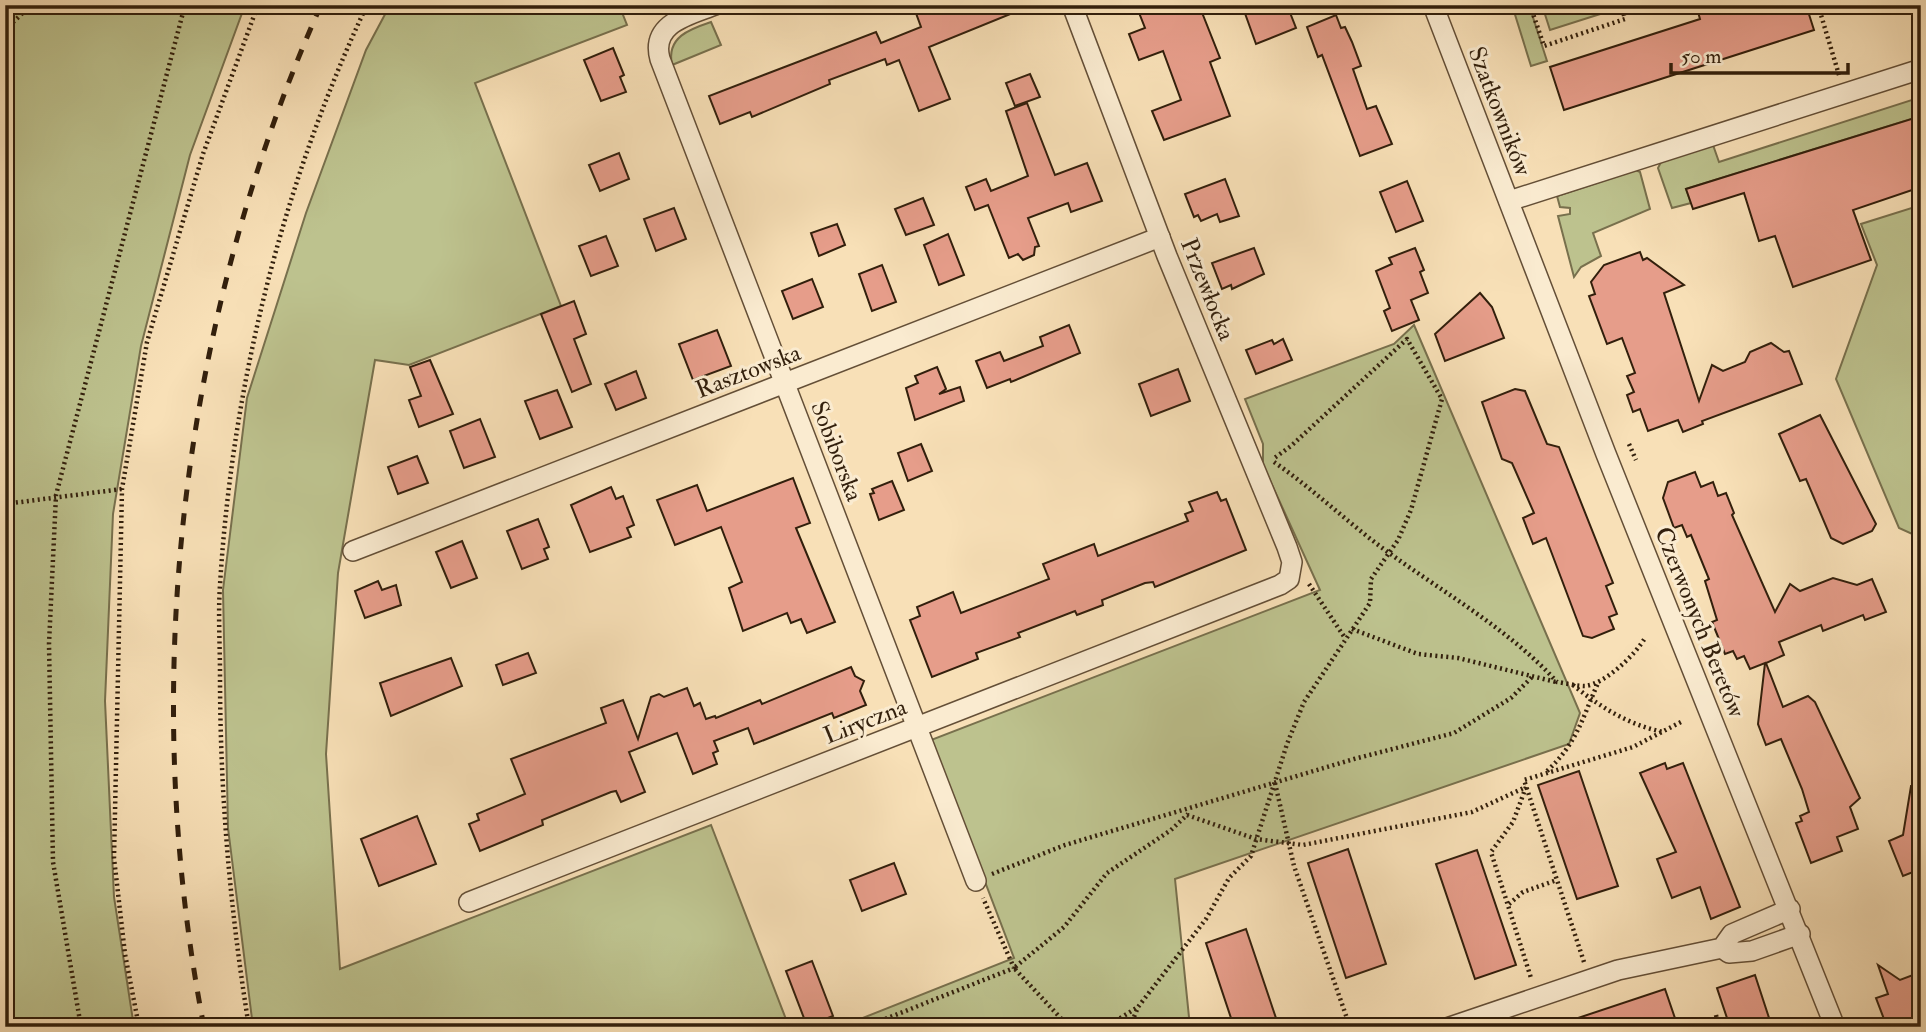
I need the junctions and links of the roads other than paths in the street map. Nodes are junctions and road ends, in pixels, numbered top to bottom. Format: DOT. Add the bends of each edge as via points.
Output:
graph roads {
  1 [pos="715,5"];
  2 [pos="1072,5"];
  3 [pos="1433,5"];
  4 [pos="1921,69"];
  5 [pos="1509,201"];
  6 [pos="1521,235"];
  7 [pos="1160,237"];
  8 [pos="785,383"];
  9 [pos="353,551"];
  10 [pos="1286,578"];
  11 [pos="915,727"];
  12 [pos="976,881"];
  13 [pos="469,902"];
  14 [pos="1790,909"];
  15 [pos="1800,934"];
  16 [pos="1722,948"];
  17 [pos="1450,1027"];
  18 [pos="1835,1027"];
  1 -- 8 [label="street, Sobiborska" via="668,25 661,36 660,59"];
  2 -- 7 [label="street, Przewłocka"];
  3 -- 5 [label="street, Szatkowników"];
  4 -- 5 [label="street"];
  5 -- 6 [label="street, Szatkowników"];
  6 -- 14 [label="street, Czerwonych Beretów"];
  7 -- 8 [label="street, Rasztowska"];
  7 -- 10 [label="street, Przewłocka" via="1287,547"];
  8 -- 9 [label="street, Rasztowska"];
  8 -- 11 [label="street, Sobiborska"];
  10 -- 11 [label="street, Liryczna"];
  11 -- 12 [label="street, Sobiborska"];
  11 -- 13 [label="street, Liryczna"];
  14 -- 15 [label="street, Czerwonych Beretów"];
  14 -- 16 [label="street" via="1732,934"];
  15 -- 16 [label="street" via="1752,951 1729,953"];
  15 -- 18 [label="street, Czerwonych Beretów"];
  16 -- 17 [label="street" via="1618,970"];
}
